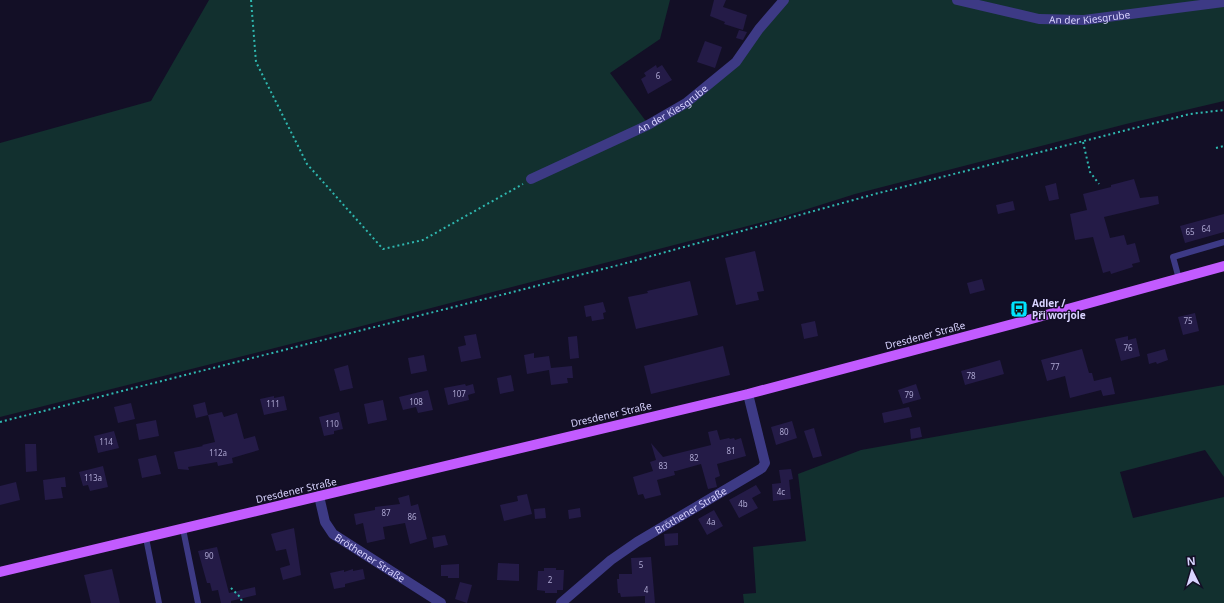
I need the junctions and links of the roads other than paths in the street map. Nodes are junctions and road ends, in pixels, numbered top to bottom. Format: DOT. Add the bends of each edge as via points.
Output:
graph roads {
  1 [pos="784,0"];
  2 [pos="957,0"];
  3 [pos="1224,2"];
  4 [pos="532,179"];
  5 [pos="1224,242"];
  6 [pos="1224,266"];
  7 [pos="1179,279"];
  8 [pos="748,394"];
  9 [pos="319,496"];
  10 [pos="183,529"];
  11 [pos="146,538"];
  12 [pos="0,572"];
  13 [pos="159,603"];
  14 [pos="198,603"];
  15 [pos="441,603"];
  16 [pos="561,603"];
  1 -- 4 [label="street, An der Kiesgrube" via="759,29 736,62 686,103 648,125"];
  2 -- 3 [label="street, An der Kiesgrube" via="1039,19 1084,20"];
  5 -- 7 [label="lane" via="1173,257"];
  6 -- 7 [label="main road, Dresdener Straße"];
  7 -- 8 [label="main road, Dresdener Straße"];
  8 -- 9 [label="main road, Dresdener Straße"];
  8 -- 16 [label="street, Bröthener Straße" via="765,463 762,468 637,542"];
  9 -- 10 [label="main road, Dresdener Straße"];
  9 -- 15 [label="street, Bröthener Straße" via="325,522 333,534"];
  10 -- 11 [label="main road, Dresdener Straße"];
  10 -- 14 [label="lane"];
  11 -- 12 [label="main road, Dresdener Straße"];
  11 -- 13 [label="lane"];
}
